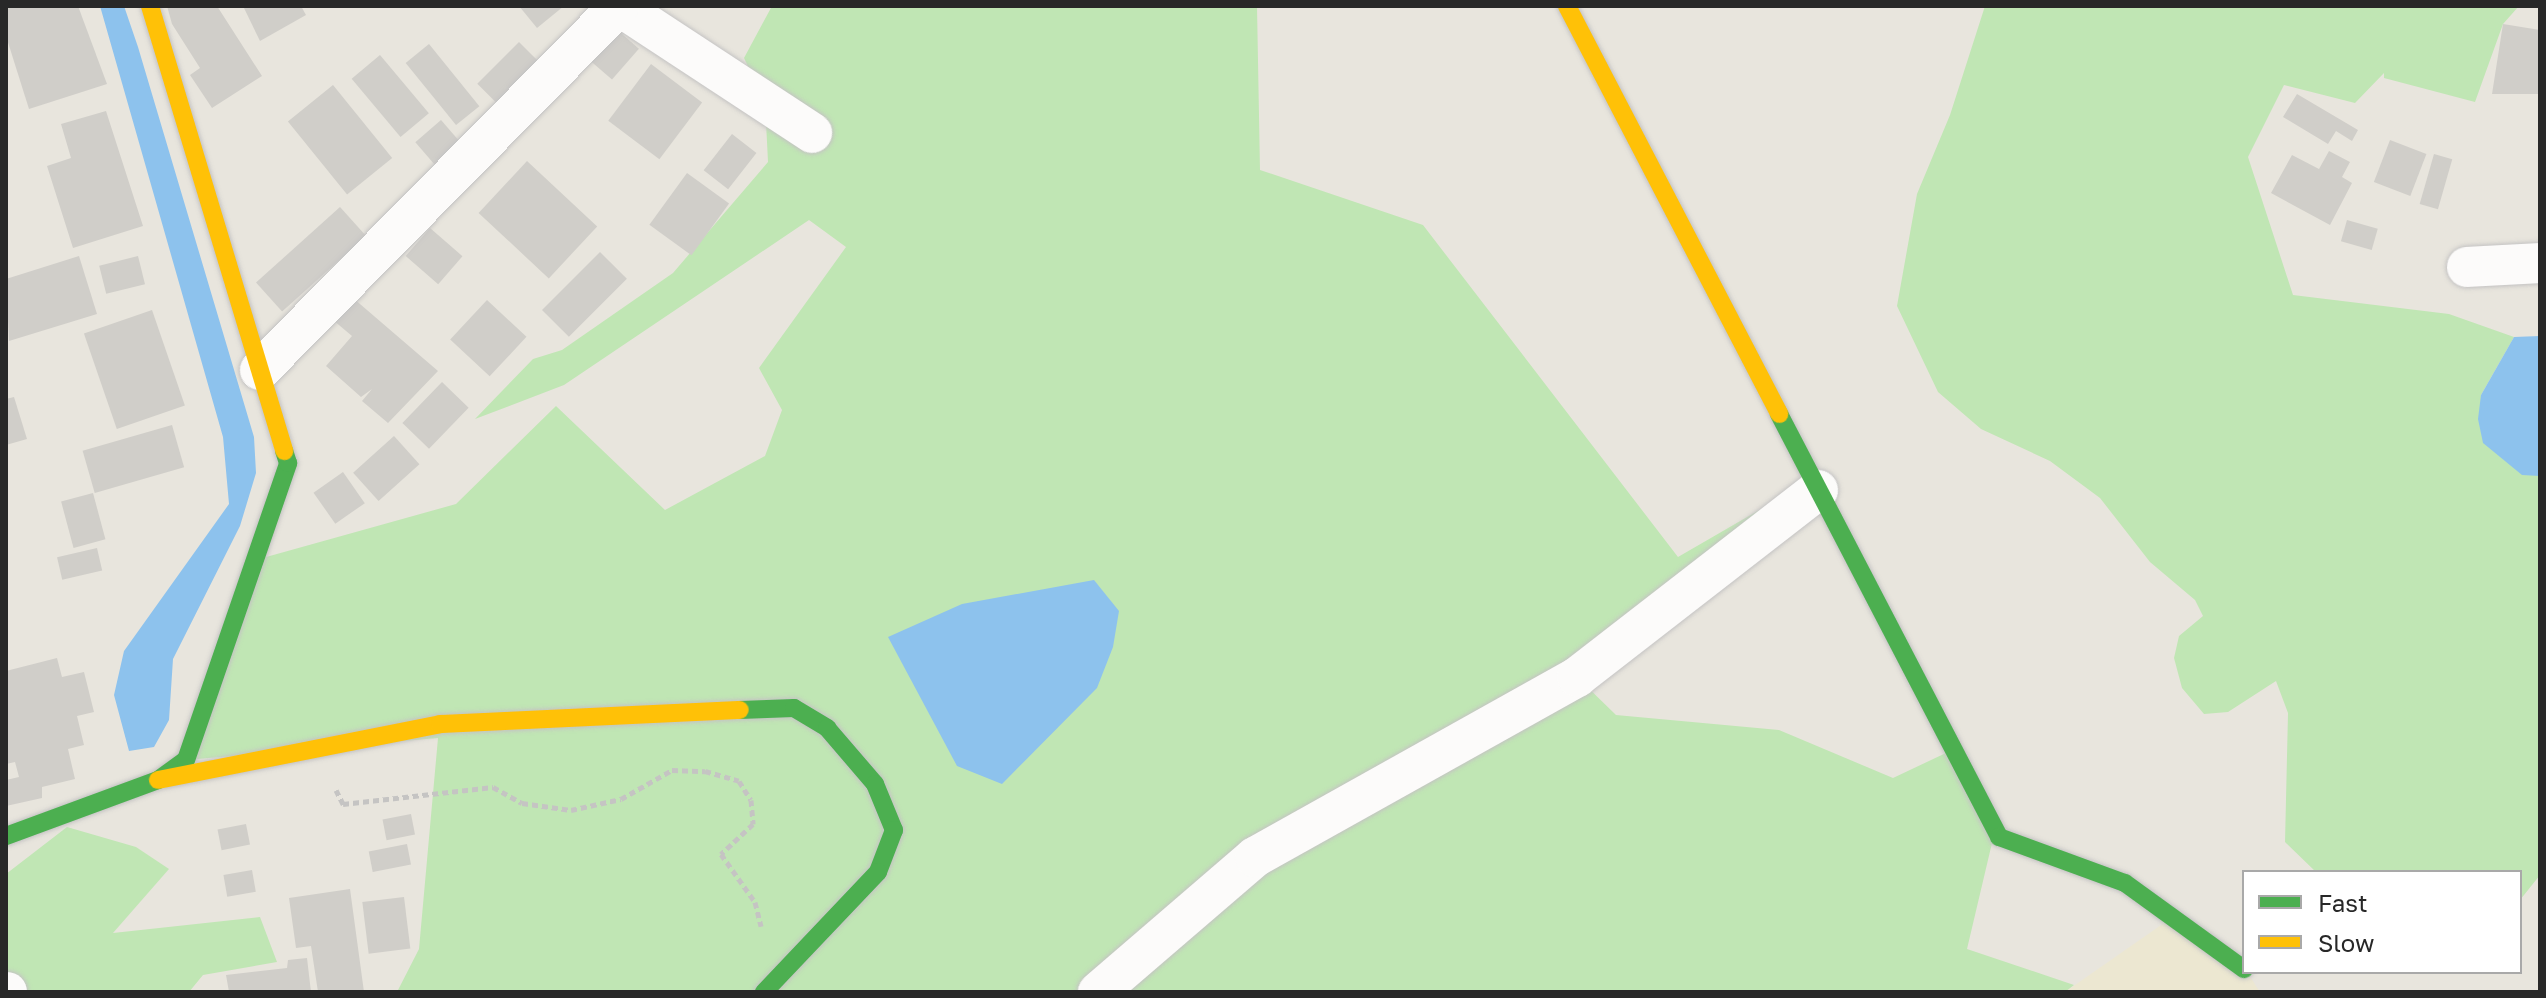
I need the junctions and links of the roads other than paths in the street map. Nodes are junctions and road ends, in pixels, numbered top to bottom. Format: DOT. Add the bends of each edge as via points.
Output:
graph roads {
  1 [pos="150,6"];
  2 [pos="619,6"];
  3 [pos="1567,6"];
  4 [pos="812,133"];
  5 [pos="2540,263"];
  6 [pos="2467,267"];
  7 [pos="260,370"];
  8 [pos="1818,490"];
  9 [pos="158,780"];
  10 [pos="6,836"];
  11 [pos="2242,967"];
  12 [pos="2249,974"];
  13 [pos="764,992"];
  14 [pos="1098,992"];
  15 [pos="2260,992"];
  1 -- 7 [label="street"];
  2 -- 4 [label="street"];
  2 -- 7 [label="street"];
  3 -- 8 [label="street"];
  5 -- 6 [label="street"];
  7 -- 9 [label="street" via="288,463 186,760"];
  8 -- 11 [label="street" via="1999,837 2125,883"];
  8 -- 14 [label="street" via="1728,565 1577,677 1255,857"];
  9 -- 10 [label="street"];
  9 -- 13 [label="street" via="455,723 794,708 827,728 875,784 894,830 878,872"];
  12 -- 15 [label="street"];
}
